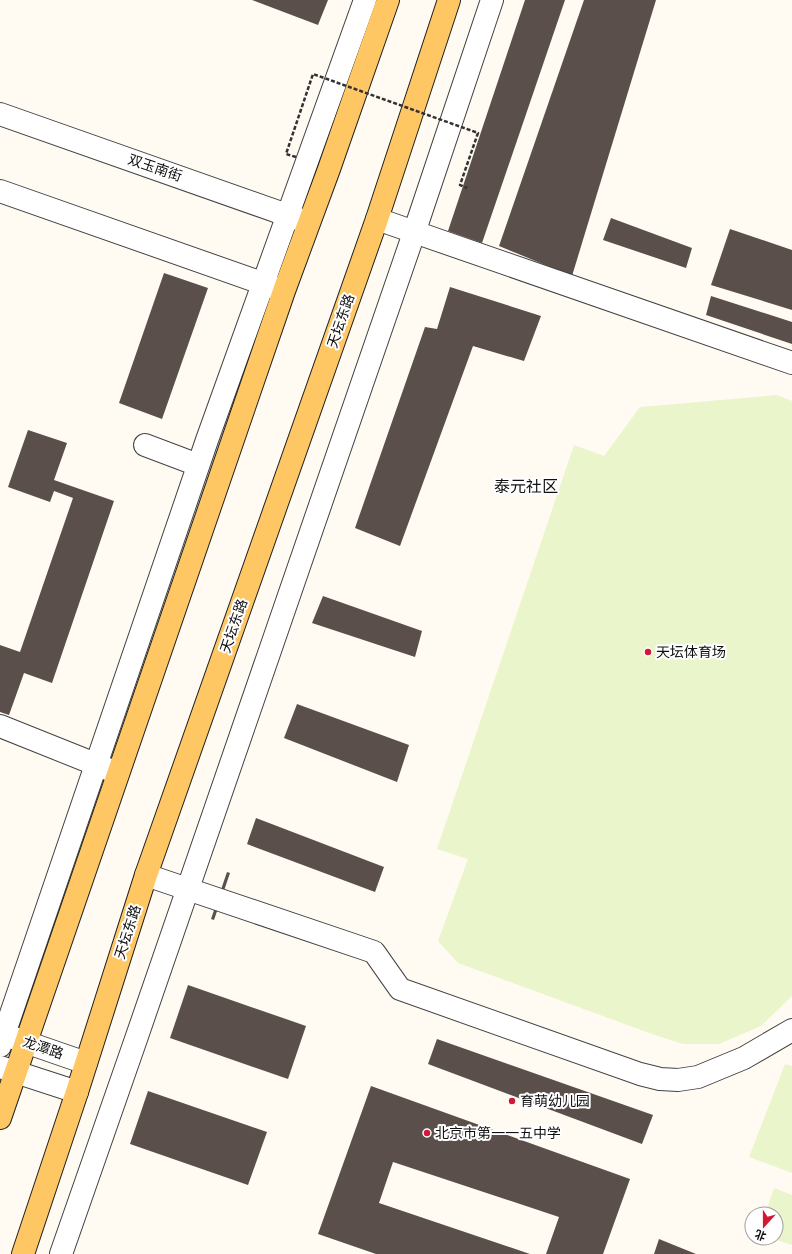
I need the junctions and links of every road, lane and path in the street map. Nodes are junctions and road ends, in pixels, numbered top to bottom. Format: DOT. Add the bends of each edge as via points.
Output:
graph roads {
  1 [pos="364,0"];
  2 [pos="388,0"];
  3 [pos="449,0"];
  4 [pos="492,0"];
  5 [pos="0,114"];
  6 [pos="296,158"];
  7 [pos="468,188"];
  8 [pos="0,191"];
  9 [pos="287,215"];
  10 [pos="377,219"];
  11 [pos="310,223"];
  12 [pos="414,232"];
  13 [pos="263,283"];
  14 [pos="284,291"];
  15 [pos="792,362"];
  16 [pos="145,445"];
  17 [pos="198,465"];
  18 [pos="0,726"];
  19 [pos="96,764"];
  20 [pos="118,772"];
  21 [pos="146,875"];
  22 [pos="188,889"];
  23 [pos="792,1030"];
  24 [pos="1,1038"];
  25 [pos="26,1042"];
  26 [pos="86,1063"];
  27 [pos="8,1069"];
  28 [pos="77,1092"];
  29 [pos="0,1118"];
  30 [pos="22,1254"];
  31 [pos="61,1254"];
  1 -- 9 [label="street"];
  2 -- 11 [label="main road"];
  3 -- 10 [label="main road, 天坛东路"];
  4 -- 12 [label="street"];
  5 -- 9 [label="street, 双玉南街"];
  6 -- 7 [label="path, bridge" via="286,154 313,74 478,133 460,185"];
  8 -- 13 [label="street"];
  9 -- 11 [label="street, 双玉南街"];
  9 -- 13 [label="street"];
  10 -- 12 [label="street"];
  10 -- 21 [label="main road, 天坛东路"];
  11 -- 14 [label="main road"];
  12 -- 15 [label="street"];
  12 -- 22 [label="street"];
  13 -- 14 [label="street"];
  13 -- 17 [label="street"];
  14 -- 20 [label="main road"];
  16 -- 17 [label="street"];
  17 -- 19 [label="street"];
  18 -- 19 [label="street"];
  19 -- 20 [label="street"];
  19 -- 24 [label="street"];
  20 -- 25 [label="main road"];
  21 -- 22 [label="street"];
  21 -- 26 [label="main road, 天坛东路"];
  22 -- 23 [label="street" via="374,952 400,989 660,1079 698,1077 744,1058"];
  22 -- 31 [label="street"];
  24 -- 25 [label="street, 龙潭路"];
  25 -- 26 [label="street, 龙潭路"];
  25 -- 27 [label="main road"];
  26 -- 28 [label="main road, 天坛东路"];
  27 -- 28 [label="street"];
  27 -- 29 [label="main road"];
  28 -- 30 [label="main road, 天坛东路"];
}
